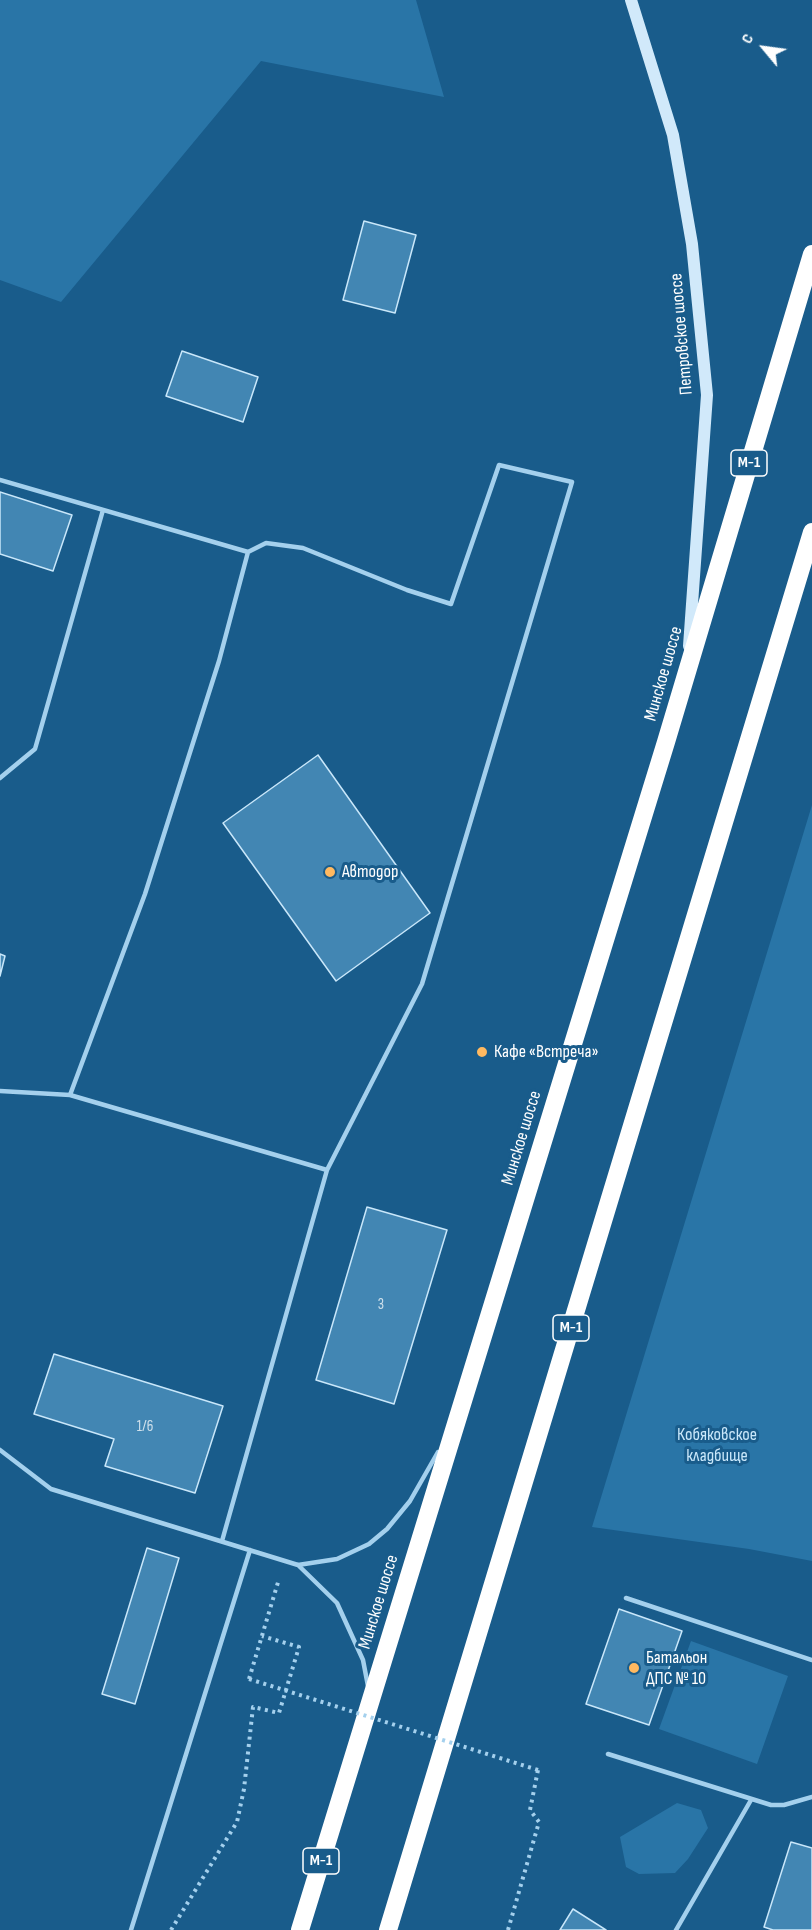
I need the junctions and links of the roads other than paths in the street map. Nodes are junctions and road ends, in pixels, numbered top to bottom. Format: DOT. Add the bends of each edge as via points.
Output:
graph roads {
  1 [pos="631,0"];
  2 [pos="812,254"];
  3 [pos="0,480"];
  4 [pos="103,510"];
  5 [pos="812,532"];
  6 [pos="248,552"];
  7 [pos="687,672"];
  8 [pos="0,778"];
  9 [pos="0,1091"];
  10 [pos="70,1095"];
  11 [pos="327,1170"];
  12 [pos="462,1404"];
  13 [pos="0,1450"];
  14 [pos="222,1541"];
  15 [pos="250,1550"];
  16 [pos="298,1564"];
  17 [pos="626,1598"];
  18 [pos="812,1660"];
  19 [pos="370,1703"];
  20 [pos="608,1754"];
  21 [pos="812,1797"];
  22 [pos="751,1800"];
  23 [pos="131,1930"];
  24 [pos="300,1930"];
  25 [pos="388,1930"];
  26 [pos="676,1930"];
  1 -- 7 [label="main road, Петровское шоссе" via="673,135 692,244 707,395"];
  2 -- 7 [label="highway, Минское шоссе / М-1"];
  3 -- 4 [label="lane"];
  4 -- 6 [label="lane"];
  4 -- 8 [label="lane" via="35,749"];
  5 -- 25 [label="highway, М-1"];
  6 -- 10 [label="lane" via="219,662 145,894"];
  6 -- 11 [label="lane" via="266,543 303,549 451,604 499,465 572,482 422,984"];
  7 -- 12 [label="highway, Минское шоссе / М-1"];
  9 -- 10 [label="lane"];
  10 -- 11 [label="lane"];
  11 -- 14 [label="lane"];
  12 -- 16 [label="lane" via="428,1473 387,1529 369,1544 338,1559"];
  12 -- 19 [label="highway, Минское шоссе / М-1"];
  13 -- 14 [label="lane" via="51,1489"];
  14 -- 15 [label="lane"];
  15 -- 16 [label="lane"];
  15 -- 23 [label="lane"];
  16 -- 19 [label="lane" via="330,1594 346,1618 363,1660"];
  17 -- 18 [label="lane"];
  19 -- 24 [label="highway, Минское шоссе / М-1"];
  20 -- 22 [label="lane"];
  21 -- 22 [label="lane" via="784,1805"];
  22 -- 26 [label="lane"];
}
